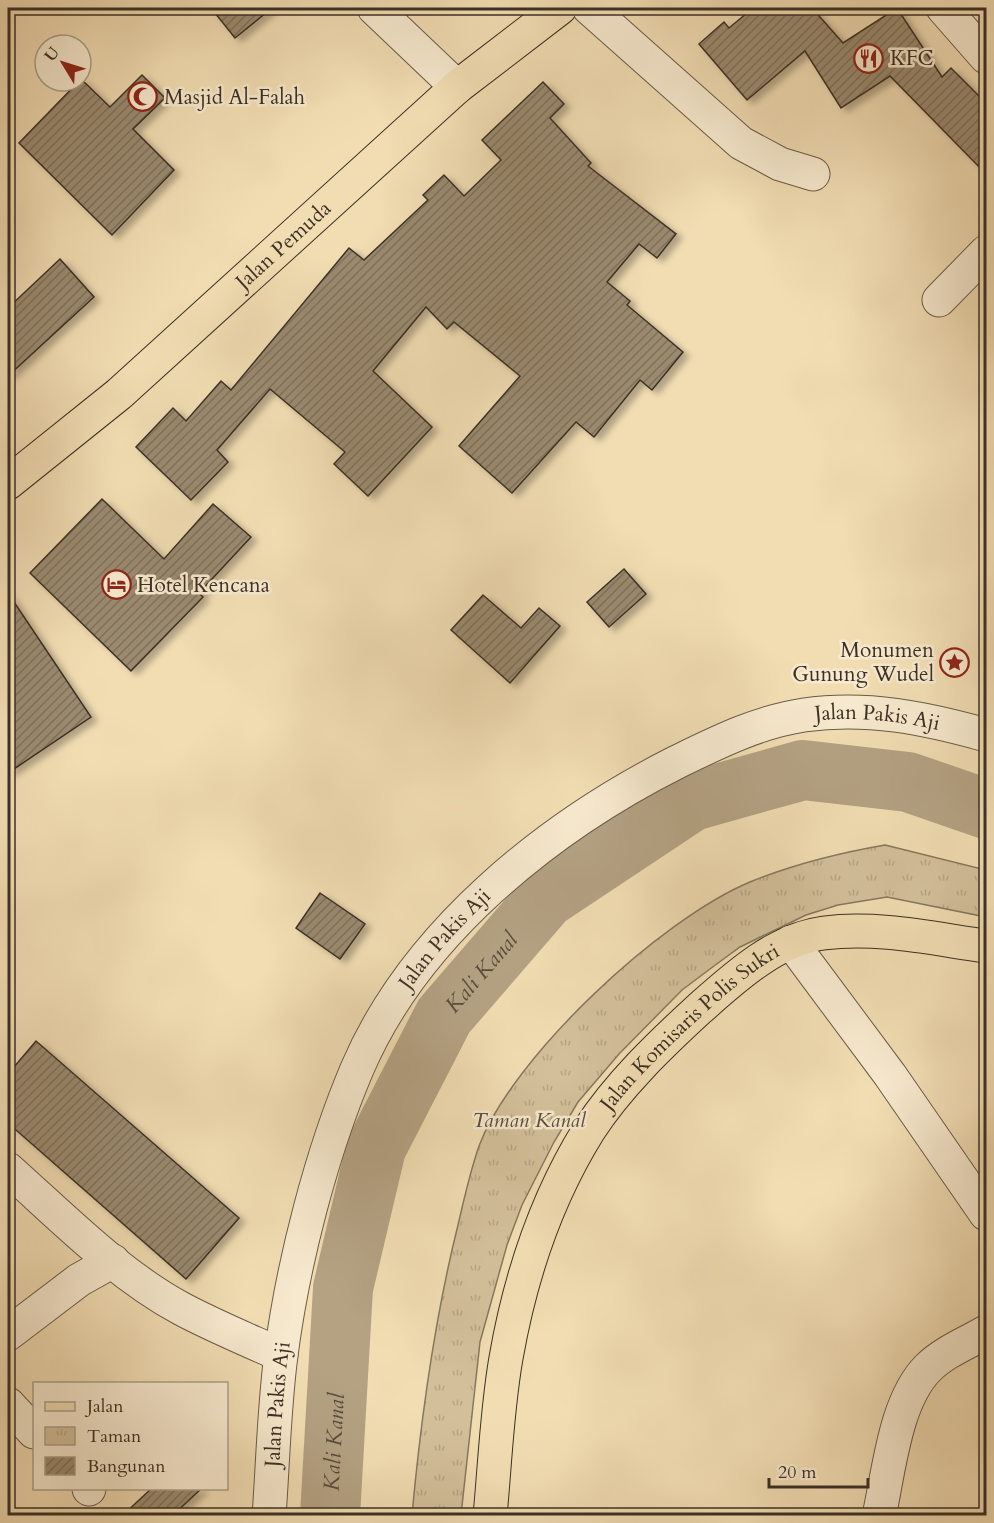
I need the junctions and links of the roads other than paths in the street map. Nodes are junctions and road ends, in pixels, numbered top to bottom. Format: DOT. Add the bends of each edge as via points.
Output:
graph roads {
  1 [pos="374,8"];
  2 [pos="560,8"];
  3 [pos="590,8"];
  4 [pos="943,8"];
  5 [pos="987,57"];
  6 [pos="458,87"];
  7 [pos="813,174"];
  8 [pos="987,252"];
  9 [pos="939,300"];
  10 [pos="8,483"];
  11 [pos="987,735"];
  12 [pos="790,942"];
  13 [pos="987,946"];
  14 [pos="8,1169"];
  15 [pos="987,1214"];
  16 [pos="113,1261"];
  17 [pos="987,1332"];
  18 [pos="8,1334"];
  19 [pos="281,1355"];
  20 [pos="8,1404"];
  21 [pos="33,1431"];
  22 [pos="268,1515"];
  23 [pos="490,1515"];
  24 [pos="879,1515"];
  1 -- 6 [label="street"];
  2 -- 6 [label="main road, Jalan Pemuda"];
  3 -- 7 [label="street" via="741,142 780,164"];
  4 -- 5 [label="street"];
  6 -- 10 [label="main road, Jalan Pemuda" via="119,394"];
  8 -- 9 [label="street"];
  11 -- 19 [label="street, Jalan Pakis Aji" via="887,712 835,712 761,725 704,749 591,809 499,880 431,951 396,1001 357,1071 303,1241"];
  12 -- 13 [label="main road, Jalan Komisaris Polis Sukri" via="823,933 864,930"];
  12 -- 15 [label="street"];
  12 -- 23 [label="main road, Jalan Komisaris Polis Sukri" via="736,976 624,1084 590,1129 562,1180 534,1248 506,1359"];
  14 -- 16 [label="street"];
  16 -- 18 [label="street" via="79,1280"];
  16 -- 19 [label="street" via="181,1309"];
  17 -- 24 [label="street" via="943,1356 918,1380 904,1409"];
  19 -- 22 [label="street, Jalan Pakis Aji"];
  20 -- 21 [label="street"];
}
